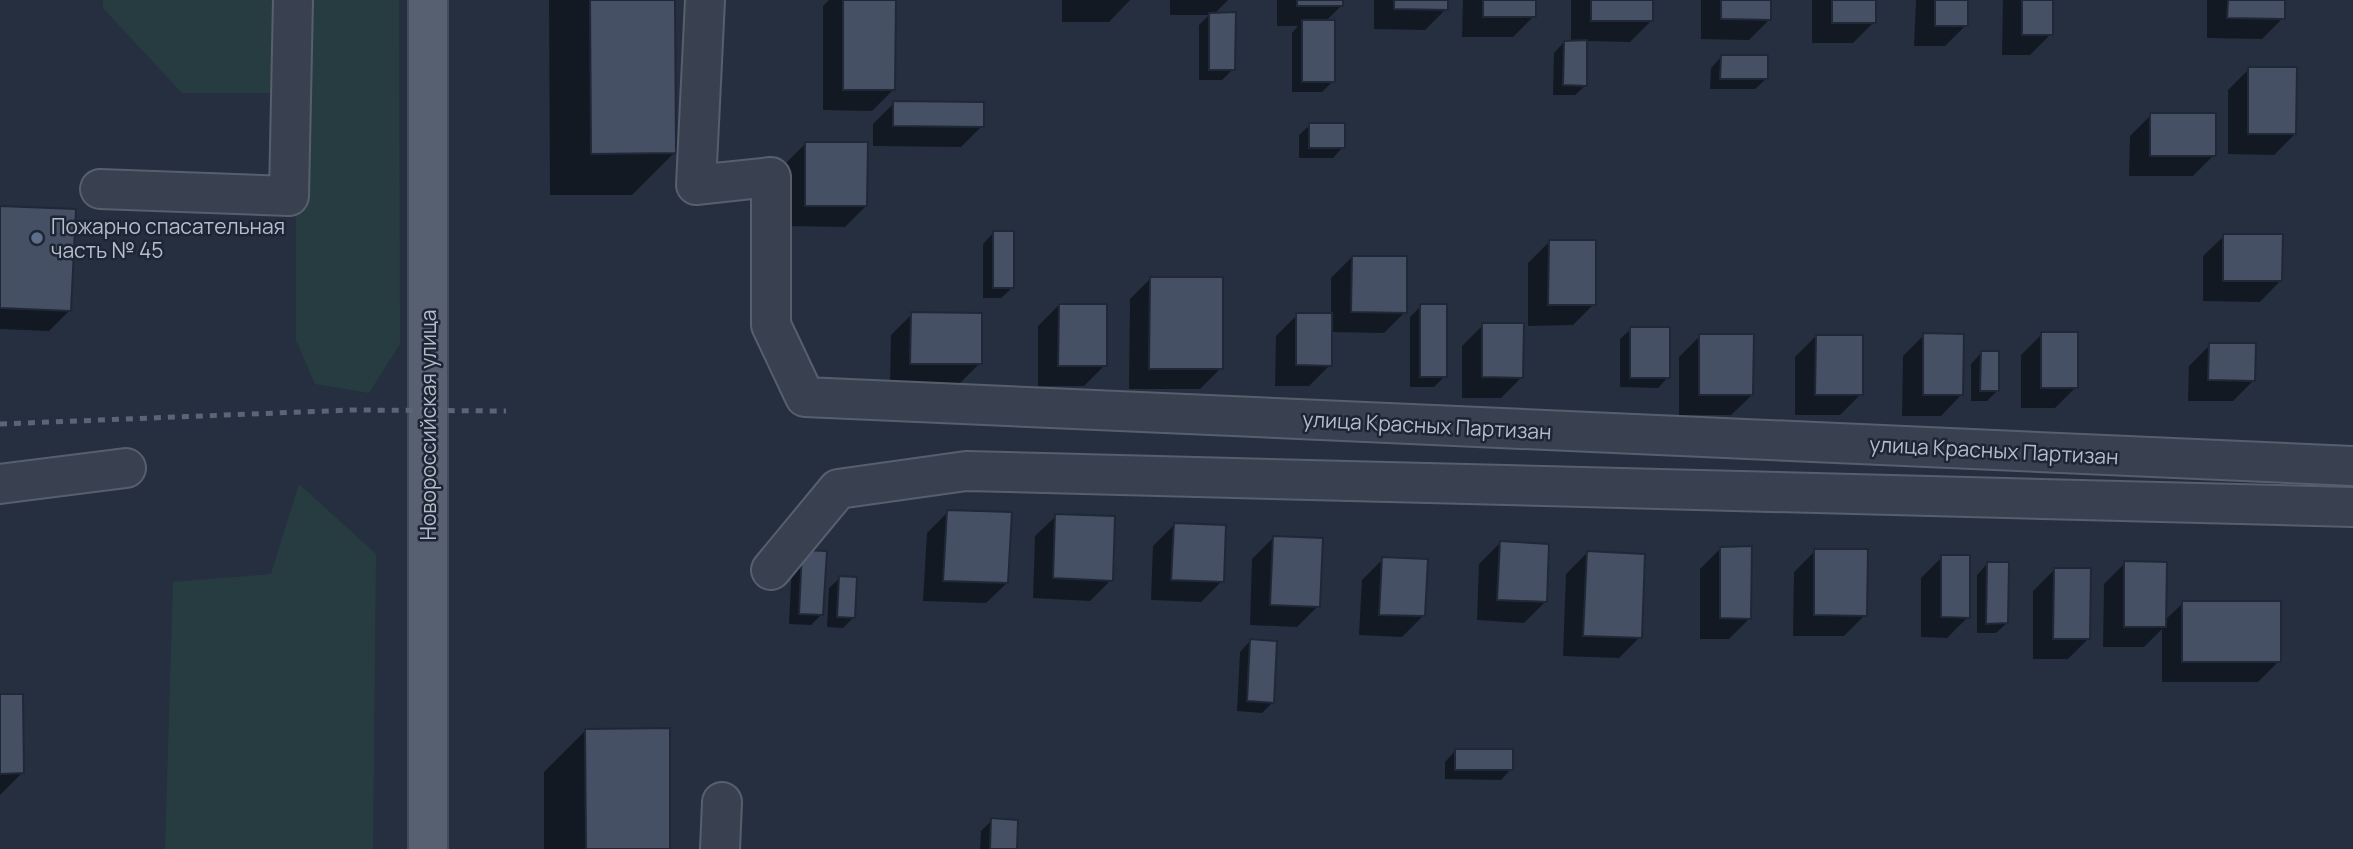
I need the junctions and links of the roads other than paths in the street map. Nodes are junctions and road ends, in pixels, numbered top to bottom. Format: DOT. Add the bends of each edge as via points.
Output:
graph roads {
  1 [pos="293,0"];
  2 [pos="428,0"];
  3 [pos="705,0"];
  4 [pos="100,189"];
  5 [pos="2353,466"];
  6 [pos="126,468"];
  7 [pos="0,484"];
  8 [pos="2353,507"];
  9 [pos="771,570"];
  10 [pos="722,802"];
  11 [pos="428,849"];
  12 [pos="720,849"];
  1 -- 4 [label="street" via="289,196"];
  2 -- 11 [label="main road, Новороссийская улица"];
  3 -- 5 [label="street, улица Красных Партизан" via="696,185 771,177 771,325 805,397"];
  6 -- 7 [label="street"];
  8 -- 9 [label="street" via="966,471 838,489"];
  10 -- 12 [label="street"];
}
